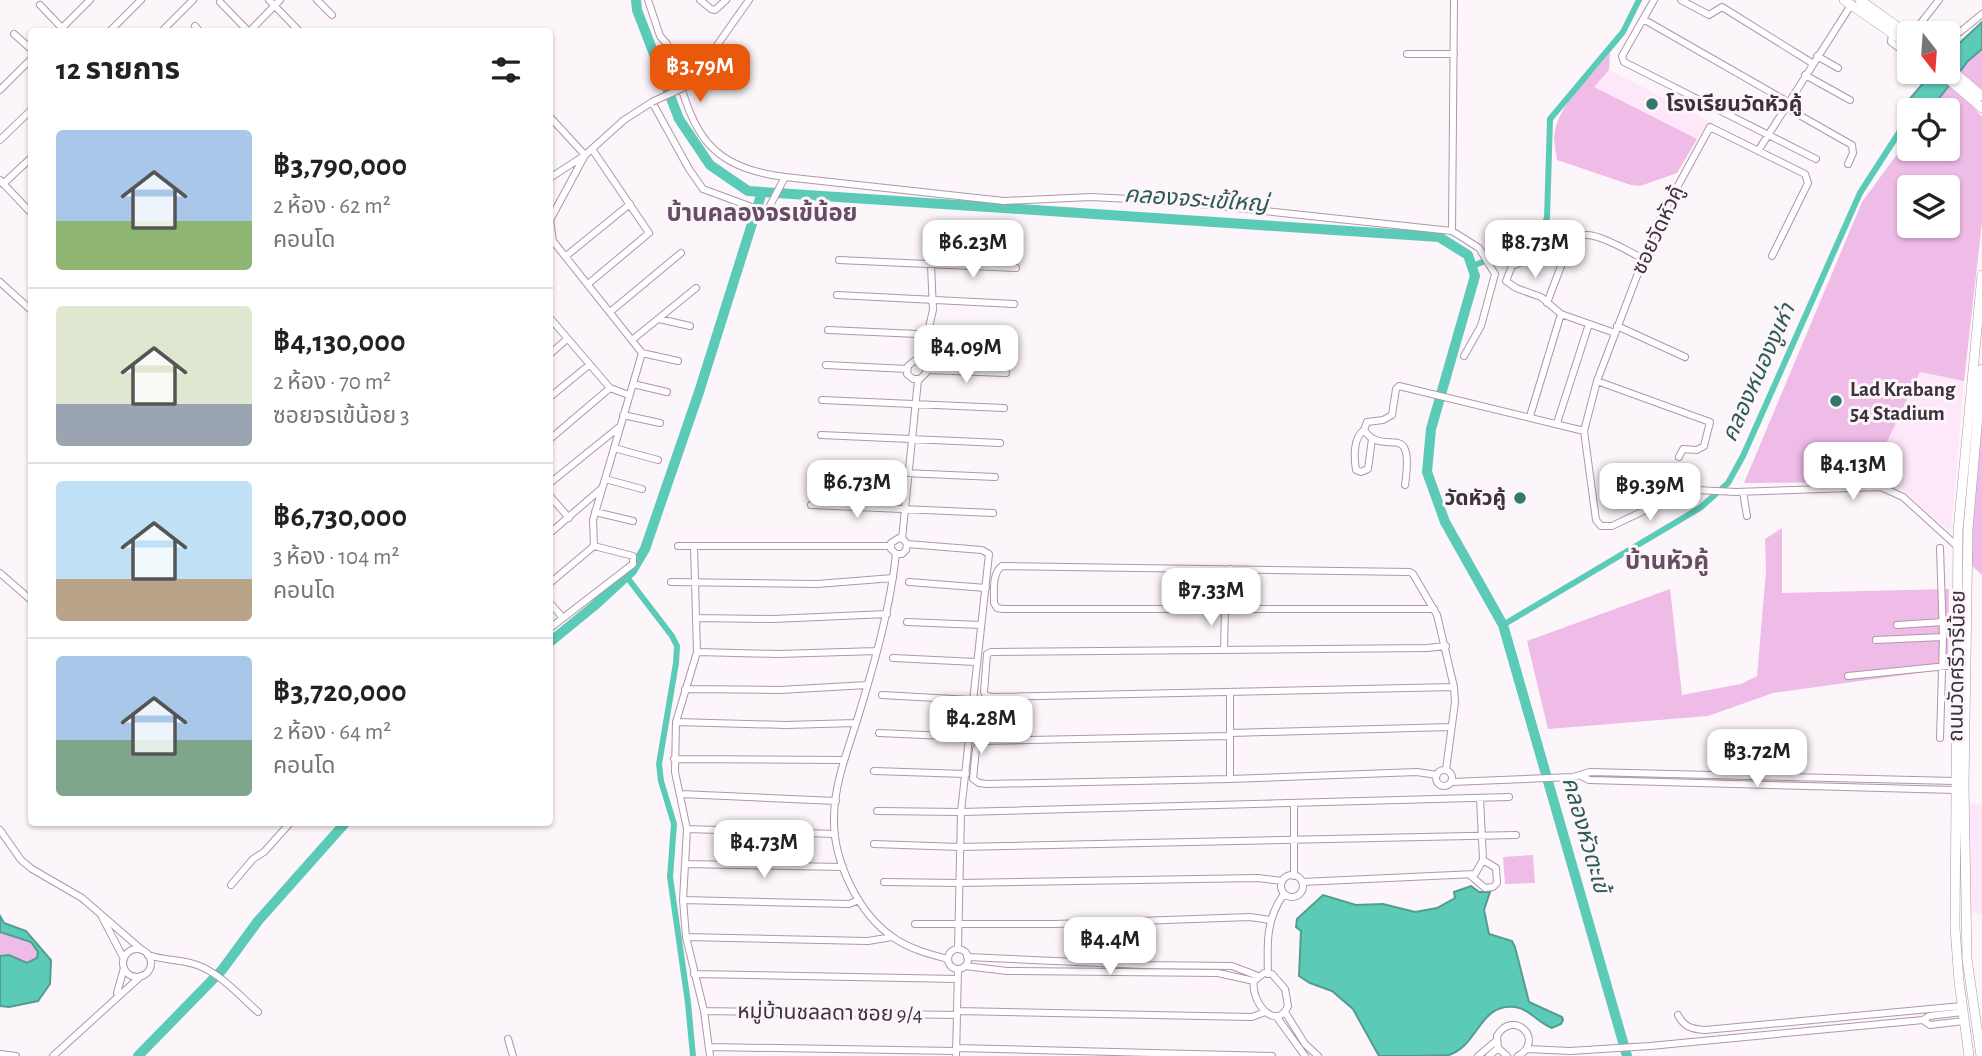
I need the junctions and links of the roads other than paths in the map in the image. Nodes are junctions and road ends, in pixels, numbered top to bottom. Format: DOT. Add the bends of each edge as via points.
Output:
graph roads {
  1 [pos="141,0"];
  2 [pos="193,0"];
  3 [pos="269,0"];
  4 [pos="280,0"];
  5 [pos="317,0"];
  6 [pos="648,0"];
  7 [pos="700,0"];
  8 [pos="726,0"];
  9 [pos="748,0"];
  10 [pos="1454,0"];
  11 [pos="1654,0"];
  12 [pos="1681,0"];
  13 [pos="1939,0"];
  14 [pos="88,1"];
  15 [pos="1852,1"];
  16 [pos="220,2"];
  17 [pos="40,5"];
  18 [pos="275,6"];
  19 [pos="1982,14"];
  20 [pos="332,15"];
  21 [pos="1643,19"];
  22 [pos="1924,21"];
  23 [pos="1897,26"];
  24 [pos="58,28"];
  25 [pos="62,28"];
  26 [pos="113,28"];
  27 [pos="165,28"];
  28 [pos="245,28"];
  29 [pos="253,28"];
  30 [pos="296,28"];
  31 [pos="1960,32"];
  32 [pos="1892,33"];
  33 [pos="14,34"];
  34 [pos="1897,37"];
  35 [pos="28,46"];
  36 [pos="1897,46"];
  37 [pos="1407,54"];
  38 [pos="1454,54"];
  39 [pos="1814,60"];
  40 [pos="28,62"];
  41 [pos="1838,68"];
  42 [pos="1805,75"];
  43 [pos="0,76"];
  44 [pos="1960,79"];
  45 [pos="7,83"];
  46 [pos="1959,84"];
  47 [pos="0,90"];
  48 [pos="1979,97"];
  49 [pos="1850,100"];
  50 [pos="652,102"];
  51 [pos="1786,104"];
  52 [pos="1982,108"];
  53 [pos="28,113"];
  54 [pos="553,120"];
  55 [pos="1768,134"];
  56 [pos="0,140"];
  57 [pos="592,149"];
  58 [pos="1758,151"];
  59 [pos="585,155"];
  60 [pos="1815,159"];
  61 [pos="28,160"];
  62 [pos="1848,164"];
  63 [pos="553,176"];
  64 [pos="784,180"];
  65 [pos="2,182"];
  66 [pos="630,204"];
  67 [pos="28,210"];
  68 [pos="553,214"];
  69 [pos="1452,231"];
  70 [pos="1552,241"];
  71 [pos="553,244"];
  72 [pos="681,253"];
  73 [pos="566,256"];
  74 [pos="1772,256"];
  75 [pos="1642,258"];
  76 [pos="839,260"];
  77 [pos="931,265"];
  78 [pos="1016,268"];
  79 [pos="1982,275"];
  80 [pos="0,282"];
  81 [pos="588,284"];
  82 [pos="696,288"];
  83 [pos="837,295"];
  84 [pos="934,300"];
  85 [pos="1547,303"];
  86 [pos="1014,304"];
  87 [pos="28,307"];
  88 [pos="610,312"];
  89 [pos="1561,313"];
  90 [pos="659,319"];
  91 [pos="553,322"];
  92 [pos="1589,324"];
  93 [pos="690,326"];
  94 [pos="828,330"];
  95 [pos="1616,330"];
  96 [pos="929,335"];
  97 [pos="1008,338"];
  98 [pos="567,339"];
  99 [pos="632,340"];
  100 [pos="553,351"];
  101 [pos="642,353"];
  102 [pos="1464,356"];
  103 [pos="1685,357"];
  104 [pos="678,361"];
  105 [pos="921,362"];
  106 [pos="589,365"];
  107 [pos="826,365"];
  108 [pos="907,369"];
  109 [pos="1982,369"];
  110 [pos="927,370"];
  111 [pos="1006,373"];
  112 [pos="918,380"];
  113 [pos="1597,381"];
  114 [pos="633,384"];
  115 [pos="610,388"];
  116 [pos="667,392"];
  117 [pos="553,395"];
  118 [pos="629,395"];
  119 [pos="822,400"];
  120 [pos="914,404"];
  121 [pos="1004,408"];
  122 [pos="623,415"];
  123 [pos="1530,416"];
  124 [pos="660,423"];
  125 [pos="1557,423"];
  126 [pos="620,427"];
  127 [pos="1364,430"];
  128 [pos="1584,431"];
  129 [pos="821,435"];
  130 [pos="553,436"];
  131 [pos="911,439"];
  132 [pos="1372,439"];
  133 [pos="1000,443"];
  134 [pos="614,448"];
  135 [pos="1679,457"];
  136 [pos="657,460"];
  137 [pos="814,469"];
  138 [pos="908,474"];
  139 [pos="995,477"];
  140 [pos="605,479"];
  141 [pos="553,481"];
  142 [pos="1405,485"];
  143 [pos="602,488"];
  144 [pos="642,489"];
  145 [pos="1740,492"];
  146 [pos="553,499"];
  147 [pos="811,505"];
  148 [pos="904,508"];
  149 [pos="595,512"];
  150 [pos="993,513"];
  151 [pos="1747,516"];
  152 [pos="569,518"];
  153 [pos="633,521"];
  154 [pos="553,531"];
  155 [pos="904,541"];
  156 [pos="594,546"];
  157 [pos="678,546"];
  158 [pos="891,546"];
  159 [pos="694,547"];
  160 [pos="1958,547"];
  161 [pos="1940,548"];
  162 [pos="896,554"];
  163 [pos="1230,569"];
  164 [pos="0,573"];
  165 [pos="893,578"];
  166 [pos="553,580"];
  167 [pos="671,582"];
  168 [pos="909,582"];
  169 [pos="695,583"];
  170 [pos="986,588"];
  171 [pos="28,598"];
  172 [pos="553,607"];
  173 [pos="1227,608"];
  174 [pos="1434,609"];
  175 [pos="887,614"];
  176 [pos="562,618"];
  177 [pos="697,618"];
  178 [pos="907,622"];
  179 [pos="1942,622"];
  180 [pos="981,625"];
  181 [pos="1897,625"];
  182 [pos="553,626"];
  183 [pos="1943,636"];
  184 [pos="1876,640"];
  185 [pos="1446,646"];
  186 [pos="1224,649"];
  187 [pos="877,651"];
  188 [pos="697,652"];
  189 [pos="893,658"];
  190 [pos="976,662"];
  191 [pos="1956,665"];
  192 [pos="1943,666"];
  193 [pos="1848,676"];
  194 [pos="867,685"];
  195 [pos="1454,687"];
  196 [pos="685,689"];
  197 [pos="1230,692"];
  198 [pos="882,695"];
  199 [pos="971,700"];
  200 [pos="676,722"];
  201 [pos="856,723"];
  202 [pos="1450,727"];
  203 [pos="879,733"];
  204 [pos="1229,735"];
  205 [pos="969,737"];
  206 [pos="1940,738"];
  207 [pos="674,759"];
  208 [pos="844,760"];
  209 [pos="1446,770"];
  210 [pos="874,771"];
  211 [pos="1637,773"];
  212 [pos="966,774"];
  213 [pos="1437,775"];
  214 [pos="1706,775"];
  215 [pos="1577,776"];
  216 [pos="1848,778"];
  217 [pos="1230,779"];
  218 [pos="1775,780"];
  219 [pos="1917,780"];
  220 [pos="1637,781"];
  221 [pos="1451,782"];
  222 [pos="1706,783"];
  223 [pos="1955,786"];
  224 [pos="1847,787"];
  225 [pos="1917,789"];
  226 [pos="681,794"];
  227 [pos="1509,797"];
  228 [pos="1480,798"];
  229 [pos="836,801"];
  230 [pos="1294,804"];
  231 [pos="877,811"];
  232 [pos="961,812"];
  233 [pos="287,826"];
  234 [pos="687,829"];
  235 [pos="0,830"];
  236 [pos="835,834"];
  237 [pos="1516,835"];
  238 [pos="1481,836"];
  239 [pos="1296,840"];
  240 [pos="874,844"];
  241 [pos="960,847"];
  242 [pos="1483,860"];
  243 [pos="685,864"];
  244 [pos="843,867"];
  245 [pos="1294,876"];
  246 [pos="1471,876"];
  247 [pos="1282,881"];
  248 [pos="884,882"];
  249 [pos="1302,882"];
  250 [pos="959,883"];
  251 [pos="232,885"];
  252 [pos="1284,894"];
  253 [pos="684,900"];
  254 [pos="859,900"];
  255 [pos="100,913"];
  256 [pos="1270,920"];
  257 [pos="915,924"];
  258 [pos="960,924"];
  259 [pos="687,937"];
  260 [pos="892,937"];
  261 [pos="958,949"];
  262 [pos="145,952"];
  263 [pos="968,957"];
  264 [pos="124,959"];
  265 [pos="948,959"];
  266 [pos="166,961"];
  267 [pos="1119,964"];
  268 [pos="124,968"];
  269 [pos="961,968"];
  270 [pos="148,971"];
  271 [pos="1119,973"];
  272 [pos="694,974"];
  273 [pos="1268,974"];
  274 [pos="141,976"];
  275 [pos="957,979"];
  276 [pos="1256,979"];
  277 [pos="114,998"];
  278 [pos="704,1011"];
  279 [pos="258,1012"];
  280 [pos="1265,1012"];
  281 [pos="1285,1012"];
  282 [pos="957,1013"];
  283 [pos="1963,1013"];
  284 [pos="1678,1015"];
  285 [pos="1974,1015"];
  286 [pos="1276,1016"];
  287 [pos="508,1038"];
  288 [pos="1497,1045"];
  289 [pos="709,1046"];
  290 [pos="1527,1049"];
  291 [pos="956,1052"];
  292 [pos="0,1054"];
  293 [pos="16,1056"];
  294 [pos="53,1056"];
  295 [pos="513,1056"];
  296 [pos="710,1056"];
  297 [pos="1272,1056"];
  298 [pos="1303,1056"];
  299 [pos="1318,1056"];
  300 [pos="1478,1056"];
  301 [pos="1489,1056"];
  302 [pos="1507,1056"];
  303 [pos="1518,1056"];
  304 [pos="1969,1056"];
  305 [pos="1981,1056"];
  1 -- 26 [label="street"];
  2 -- 27 [label="street"];
  3 -- 18 [label="street"];
  4 -- 18 [label="street"];
  5 -- 20 [label="street"];
  6 -- 64 [label="street" via="687,108 703,138 749,171"];
  7 -- 8 [label="street" via="715,10"];
  9 -- 50 [label="street, bridge" via="689,85"];
  10 -- 38 [label="street"];
  11 -- 21 [label="street"];
  12 -- 39 [label="street" via="1709,15 1721,7"];
  13 -- 22 [label="street"];
  14 -- 25 [label="street"];
  15 -- 23 [label="main road"];
  15 -- 32 [label="main road"];
  15 -- 39 [label="street"];
  16 -- 28 [label="street"];
  17 -- 24 [label="street"];
  18 -- 29 [label="street"];
  18 -- 30 [label="street"];
  19 -- 31 [label="street"];
  21 -- 51 [label="street"];
  21 -- 55 [label="street" via="1622,56 1624,62"];
  32 -- 34 [label="main road"];
  32 -- 36 [label="street" via="1891,42"];
  33 -- 35 [label="street"];
  37 -- 38 [label="street"];
  38 -- 69 [label="street"];
  39 -- 41 [label="street"];
  39 -- 42 [label="street"];
  40 -- 45 [label="street"];
  42 -- 49 [label="street"];
  42 -- 51 [label="street"];
  43 -- 45 [label="street"];
  44 -- 48 [label="main road"];
  45 -- 47 [label="street"];
  46 -- 48 [label="main road"];
  48 -- 52 [label="main road"];
  50 -- 57 [label="street"];
  50 -- 64 [label="street" via="703,189 765,214"];
  51 -- 55 [label="street"];
  51 -- 62 [label="street" via="1852,145"];
  53 -- 56 [label="street"];
  54 -- 59 [label="street"];
  55 -- 58 [label="street"];
  55 -- 60 [label="street"];
  57 -- 59 [label="street"];
  57 -- 66 [label="street"];
  58 -- 74 [label="street, ซอยวัดหัวคู้" via="1805,174 1808,181"];
  58 -- 75 [label="street, ซอยวัดหัวคู้" via="1710,127"];
  59 -- 63 [label="street"];
  59 -- 68 [label="street"];
  61 -- 65 [label="street"];
  64 -- 69 [label="street" via="1004,201 1091,197 1183,202"];
  65 -- 67 [label="street"];
  66 -- 73 [label="street"];
  66 -- 81 [label="street" via="649,233"];
  69 -- 102 [label="street" via="1472,242 1495,275 1480,326"];
  70 -- 85 [label="street" via="1543,253 1511,266 1507,277 1509,284"];
  71 -- 73 [label="street"];
  72 -- 88 [label="street"];
  73 -- 81 [label="street"];
  75 -- 85 [label="street" via="1593,236 1572,237"];
  75 -- 95 [label="street, ซอยวัดหัวคู้"];
  76 -- 77 [label="street"];
  77 -- 78 [label="street"];
  77 -- 84 [label="street"];
  79 -- 160 [label="main road, ถนนวัดศรีวารีน้อย"];
  80 -- 87 [label="street"];
  81 -- 88 [label="street"];
  82 -- 90 [label="street"];
  83 -- 84 [label="street"];
  84 -- 86 [label="street"];
  84 -- 96 [label="street"];
  85 -- 89 [label="street"];
  88 -- 99 [label="street"];
  89 -- 92 [label="street"];
  89 -- 123 [label="street"];
  90 -- 93 [label="street"];
  90 -- 99 [label="street"];
  91 -- 98 [label="street"];
  92 -- 95 [label="street"];
  92 -- 125 [label="street"];
  94 -- 96 [label="street"];
  95 -- 103 [label="street"];
  95 -- 113 [label="street, ซอยวัดหัวคู้"];
  96 -- 97 [label="street"];
  96 -- 105 [label="street"];
  98 -- 100 [label="street"];
  98 -- 106 [label="street"];
  99 -- 101 [label="street"];
  101 -- 104 [label="street"];
  101 -- 114 [label="street"];
  105 -- 108 [label="street" via="914,361"];
  105 -- 110 [label="street"];
  106 -- 115 [label="street"];
  106 -- 117 [label="street"];
  107 -- 108 [label="street"];
  108 -- 112 [label="street" via="910,377"];
  109 -- 285 [label="main road, ถนนวัดศรีวารีน้อย" via="1968,529 1965,669 1964,907"];
  110 -- 111 [label="street"];
  110 -- 112 [label="street"];
  112 -- 120 [label="street"];
  113 -- 128 [label="street, ซอยวัดหัวคู้"];
  113 -- 135 [label="street" via="1710,422 1703,446 1683,449"];
  114 -- 116 [label="street"];
  114 -- 118 [label="street"];
  115 -- 118 [label="street"];
  115 -- 130 [label="street"];
  118 -- 122 [label="street"];
  119 -- 120 [label="street"];
  120 -- 121 [label="street"];
  120 -- 131 [label="street"];
  122 -- 124 [label="street"];
  122 -- 126 [label="street"];
  123 -- 125 [label="street"];
  123 -- 127 [label="street" via="1398,386 1392,415 1367,422"];
  125 -- 128 [label="street"];
  126 -- 134 [label="street"];
  126 -- 141 [label="street"];
  127 -- 132 [label="street"];
  127 -- 132 [label="street" via="1357,437 1356,470 1368,469"];
  128 -- 145 [label="street, ซอยวัดหัวคู้" via="1596,520 1601,526 1612,526 1696,490"];
  129 -- 131 [label="street"];
  131 -- 133 [label="street"];
  131 -- 138 [label="street"];
  132 -- 142 [label="street" via="1404,447 1409,457"];
  134 -- 136 [label="street"];
  134 -- 140 [label="street"];
  137 -- 138 [label="street"];
  138 -- 139 [label="street"];
  138 -- 148 [label="street"];
  140 -- 143 [label="street"];
  140 -- 144 [label="street"];
  143 -- 149 [label="street"];
  143 -- 152 [label="street"];
  145 -- 151 [label="street"];
  145 -- 160 [label="street" via="1881,487 1903,497"];
  146 -- 152 [label="street"];
  147 -- 148 [label="street"];
  148 -- 150 [label="street"];
  148 -- 155 [label="street"];
  149 -- 153 [label="street"];
  149 -- 156 [label="street"];
  152 -- 154 [label="street"];
  155 -- 158 [label="street" via="896,539"];
  155 -- 162 [label="street" via="904,552"];
  155 -- 170 [label="street" via="986,551"];
  156 -- 166 [label="street"];
  156 -- 176 [label="street" via="633,556 633,564"];
  157 -- 159 [label="street"];
  158 -- 159 [label="street"];
  158 -- 162 [label="street"];
  159 -- 169 [label="street"];
  160 -- 191 [label="main road, ถนนวัดศรีวารีน้อย"];
  161 -- 179 [label="street"];
  162 -- 165 [label="street"];
  163 -- 173 [label="street"];
  163 -- 173 [label="street" via="1002,566 995,576 993,603 997,608"];
  163 -- 174 [label="street" via="1410,572"];
  164 -- 171 [label="street"];
  165 -- 169 [label="street" via="796,584"];
  165 -- 175 [label="street"];
  167 -- 169 [label="street"];
  168 -- 170 [label="street"];
  169 -- 177 [label="street"];
  170 -- 180 [label="street"];
  172 -- 176 [label="street"];
  173 -- 174 [label="street"];
  173 -- 186 [label="street"];
  174 -- 185 [label="street"];
  175 -- 177 [label="street"];
  175 -- 187 [label="street"];
  176 -- 182 [label="street"];
  177 -- 188 [label="street"];
  178 -- 180 [label="street"];
  179 -- 181 [label="street"];
  179 -- 183 [label="street"];
  180 -- 190 [label="street"];
  183 -- 184 [label="street"];
  183 -- 192 [label="street"];
  185 -- 186 [label="street"];
  185 -- 195 [label="street"];
  186 -- 197 [label="street" via="991,652 987,654 984,692 993,697"];
  187 -- 188 [label="street"];
  187 -- 194 [label="street"];
  188 -- 196 [label="street"];
  189 -- 190 [label="street"];
  190 -- 199 [label="street"];
  191 -- 192 [label="street"];
  191 -- 223 [label="main road, ถนนวัดศรีวารีน้อย"];
  192 -- 193 [label="street"];
  192 -- 206 [label="street"];
  194 -- 196 [label="street"];
  194 -- 201 [label="street"];
  195 -- 197 [label="street"];
  195 -- 202 [label="street"];
  196 -- 200 [label="street"];
  197 -- 204 [label="street"];
  198 -- 199 [label="street"];
  199 -- 205 [label="street"];
  200 -- 201 [label="street"];
  200 -- 207 [label="street"];
  201 -- 208 [label="street"];
  202 -- 204 [label="street"];
  202 -- 209 [label="street"];
  203 -- 205 [label="street"];
  204 -- 217 [label="street"];
  204 -- 217 [label="street" via="981,741 973,777 987,783"];
  205 -- 212 [label="street"];
  207 -- 208 [label="street"];
  207 -- 226 [label="street"];
  208 -- 229 [label="street"];
  209 -- 213 [label="street"];
  209 -- 221 [label="street"];
  210 -- 212 [label="street"];
  211 -- 214 [label="street"];
  211 -- 215 [label="street"];
  211 -- 220 [label="street"];
  212 -- 232 [label="street"];
  213 -- 217 [label="street"];
  213 -- 221 [label="street" via="1439,785"];
  214 -- 218 [label="street"];
  214 -- 222 [label="street"];
  215 -- 220 [label="street"];
  215 -- 221 [label="street"];
  216 -- 218 [label="street"];
  216 -- 219 [label="street"];
  216 -- 224 [label="street"];
  218 -- 222 [label="street"];
  218 -- 224 [label="street"];
  219 -- 223 [label="street"];
  219 -- 225 [label="street"];
  220 -- 222 [label="street"];
  223 -- 225 [label="street"];
  223 -- 283 [label="main road, ถนนวัดศรีวารีน้อย" via="1955,928"];
  224 -- 225 [label="street"];
  226 -- 229 [label="street"];
  226 -- 234 [label="street"];
  227 -- 228 [label="street"];
  228 -- 230 [label="street"];
  228 -- 238 [label="street"];
  229 -- 236 [label="street"];
  230 -- 232 [label="street"];
  230 -- 239 [label="street"];
  231 -- 232 [label="street"];
  232 -- 241 [label="street"];
  233 -- 251 [label="street"];
  234 -- 236 [label="street"];
  234 -- 243 [label="street"];
  235 -- 255 [label="street" via="21,860"];
  236 -- 244 [label="street"];
  237 -- 238 [label="street"];
  238 -- 239 [label="street"];
  238 -- 242 [label="street"];
  239 -- 241 [label="street"];
  239 -- 245 [label="street"];
  240 -- 241 [label="street"];
  241 -- 250 [label="street"];
  242 -- 246 [label="street"];
  242 -- 246 [label="street" via="1496,868 1497,883 1485,888"];
  243 -- 244 [label="street"];
  243 -- 253 [label="street"];
  244 -- 254 [label="street"];
  245 -- 247 [label="street"];
  245 -- 249 [label="street"];
  246 -- 249 [label="street"];
  247 -- 250 [label="street"];
  247 -- 252 [label="street"];
  248 -- 250 [label="street"];
  249 -- 252 [label="street" via="1298,895"];
  250 -- 258 [label="street"];
  252 -- 256 [label="street"];
  253 -- 254 [label="street" via="849,904"];
  253 -- 259 [label="street"];
  254 -- 260 [label="street"];
  255 -- 262 [label="street"];
  255 -- 264 [label="street"];
  256 -- 258 [label="street"];
  256 -- 273 [label="street"];
  257 -- 258 [label="street"];
  258 -- 261 [label="street"];
  259 -- 260 [label="street" via="869,941"];
  259 -- 272 [label="street"];
  260 -- 265 [label="street"];
  261 -- 263 [label="street"];
  261 -- 265 [label="street"];
  262 -- 264 [label="street" via="129,952"];
  262 -- 266 [label="street"];
  262 -- 270 [label="street" via="151,963"];
  263 -- 267 [label="street"];
  263 -- 269 [label="street"];
  264 -- 268 [label="street"];
  265 -- 269 [label="street" via="951,966"];
  266 -- 270 [label="street"];
  266 -- 279 [label="street" via="190,963 215,974"];
  267 -- 271 [label="street"];
  267 -- 276 [label="street" via="1232,966"];
  268 -- 274 [label="street"];
  268 -- 277 [label="street"];
  269 -- 271 [label="street"];
  269 -- 275 [label="street"];
  270 -- 274 [label="street"];
  271 -- 276 [label="street" via="1218,973"];
  272 -- 275 [label="street"];
  272 -- 278 [label="street"];
  273 -- 276 [label="street"];
  273 -- 281 [label="street" via="1285,989"];
  274 -- 277 [label="street"];
  275 -- 282 [label="street"];
  276 -- 280 [label="street" via="1254,996"];
  277 -- 294 [label="street"];
  278 -- 282 [label="street, หมู่บ้านชลลดา ซอย 9/4"];
  278 -- 289 [label="street"];
  280 -- 282 [label="street, หมู่บ้านชลลดา ซอย 9/4" via="1252,1017"];
  280 -- 286 [label="street"];
  281 -- 286 [label="street"];
  281 -- 299 [label="street"];
  282 -- 291 [label="street"];
  283 -- 284 [label="street" via="1705,1030 1687,1027"];
  283 -- 285 [label="main road"];
  283 -- 290 [label="street" via="1930,1025 1923,1020 1650,1046"];
  283 -- 304 [label="main road, ถนนวัดศรีวารีน้อย"];
  285 -- 305 [label="main road, ถนนวัดศรีวารีน้อย"];
  286 -- 298 [label="street"];
  287 -- 295 [label="street"];
  288 -- 290 [label="street" via="1504,1027 1519,1026 1529,1038"];
  288 -- 300 [label="street"];
  288 -- 301 [label="street"];
  288 -- 302 [label="street"];
  289 -- 291 [label="street"];
  289 -- 296 [label="street"];
  290 -- 303 [label="street"];
  291 -- 297 [label="street"];
  292 -- 293 [label="street"];
}
